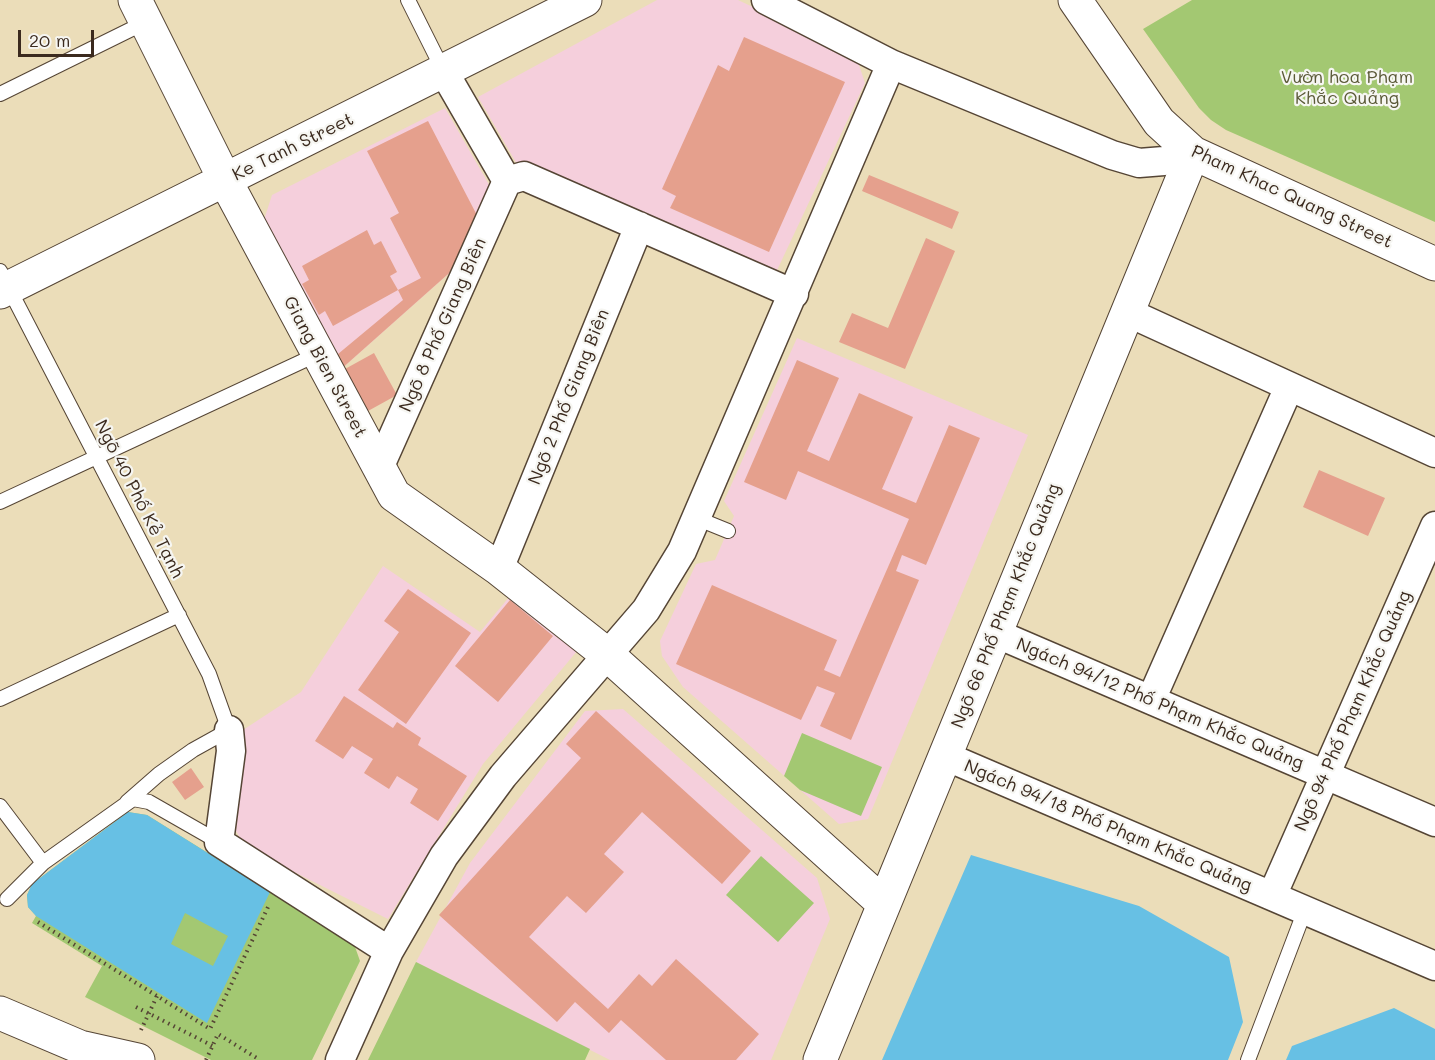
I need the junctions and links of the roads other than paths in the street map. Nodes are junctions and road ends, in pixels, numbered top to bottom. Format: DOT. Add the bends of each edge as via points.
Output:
graph roads {
  1 [pos="408,0"];
  2 [pos="585,0"];
  3 [pos="766,0"];
  4 [pos="1075,0"];
  5 [pos="141,11"];
  6 [pos="891,64"];
  7 [pos="444,72"];
  8 [pos="0,94"];
  9 [pos="1193,153"];
  10 [pos="225,180"];
  11 [pos="507,181"];
  12 [pos="639,226"];
  13 [pos="1435,264"];
  14 [pos="3,283"];
  15 [pos="794,294"];
  16 [pos="1127,312"];
  17 [pos="318,354"];
  18 [pos="1289,387"];
  19 [pos="1435,453"];
  20 [pos="97,457"];
  21 [pos="379,468"];
  22 [pos="0,502"];
  23 [pos="696,518"];
  24 [pos="1435,526"];
  25 [pos="728,531"];
  26 [pos="499,569"];
  27 [pos="179,615"];
  28 [pos="995,633"];
  29 [pos="609,656"];
  30 [pos="0,699"];
  31 [pos="1151,700"];
  32 [pos="229,730"];
  33 [pos="945,756"];
  34 [pos="1325,775"];
  35 [pos="127,802"];
  36 [pos="0,806"];
  37 [pos="1435,822"];
  38 [pos="219,842"];
  39 [pos="43,863"];
  40 [pos="1272,896"];
  41 [pos="7,899"];
  42 [pos="884,904"];
  43 [pos="1305,910"];
  44 [pos="389,951"];
  45 [pos="1435,966"];
  46 [pos="0,1013"];
  47 [pos="138,1047"];
  48 [pos="340,1060"];
  49 [pos="820,1060"];
  50 [pos="1248,1060"];
  1 -- 7 [label="lane"];
  2 -- 7 [label="street, Ke Tanh Street"];
  3 -- 6 [label="street"];
  4 -- 9 [label="street, Pham Khac Quang Street" via="1159,122"];
  5 -- 8 [label="lane"];
  5 -- 10 [label="street, Giang Bien Street"];
  6 -- 9 [label="street" via="1120,158 1140,163"];
  6 -- 15 [label="street"];
  7 -- 10 [label="street, Ke Tanh Street"];
  7 -- 11 [label="street"];
  9 -- 13 [label="street, Pham Khac Quang Street"];
  9 -- 16 [label="street, Ngõ 66 Phố Phạm Khắc Quảng"];
  10 -- 14 [label="street, Ke Tanh Street"];
  10 -- 17 [label="street, Giang Bien Street"];
  11 -- 12 [label="street" via="525,176"];
  11 -- 21 [label="street, Ngõ 8 Phố Giang Biên"];
  12 -- 15 [label="street"];
  12 -- 26 [label="street, Ngõ 2 Phố Giang Biên"];
  14 -- 20 [label="lane, Ngõ 40 Phố Kẻ Tạnh"];
  15 -- 23 [label="street"];
  16 -- 18 [label="street"];
  16 -- 28 [label="street, Ngõ 66 Phố Phạm Khắc Quảng"];
  17 -- 20 [label="lane"];
  17 -- 21 [label="street, Giang Bien Street"];
  18 -- 19 [label="street"];
  18 -- 31 [label="street"];
  20 -- 22 [label="lane"];
  20 -- 27 [label="lane, Ngõ 40 Phố Kẻ Tạnh"];
  21 -- 26 [label="street, Giang Bien Street" via="394,495"];
  23 -- 25 [label="lane"];
  23 -- 29 [label="street" via="682,551 646,610"];
  24 -- 34 [label="street, Ngõ 94 Phố Phạm Khắc Quảng"];
  26 -- 29 [label="street, Giang Bien Street"];
  27 -- 30 [label="lane"];
  27 -- 32 [label="lane, Ngõ 40 Phố Kẻ Tạnh" via="209,674"];
  28 -- 31 [label="street, Ngách 94/12 Phố Phạm Khắc Quảng"];
  28 -- 33 [label="street, Ngõ 66 Phố Phạm Khắc Quảng"];
  29 -- 42 [label="street, Giang Bien Street"];
  29 -- 44 [label="street" via="471,817 417,899"];
  31 -- 34 [label="street, Ngách 94/12 Phố Phạm Khắc Quảng"];
  32 -- 35 [label="lane" via="184,756"];
  32 -- 38 [label="street" via="231,752"];
  33 -- 40 [label="street, Ngách 94/18 Phố Phạm Khắc Quảng"];
  33 -- 42 [label="street, Ngõ 66 Phố Phạm Khắc Quảng"];
  34 -- 37 [label="street, Ngách 94/12 Phố Phạm Khắc Quảng"];
  34 -- 40 [label="street, Ngõ 94 Phố Phạm Khắc Quảng"];
  35 -- 38 [label="lane" via="149,802"];
  35 -- 39 [label="lane"];
  36 -- 39 [label="lane"];
  38 -- 44 [label="street"];
  39 -- 41 [label="lane"];
  40 -- 43 [label="street, Ngách 94/18 Phố Phạm Khắc Quảng"];
  42 -- 49 [label="street, Ngõ 66 Phố Phạm Khắc Quảng"];
  43 -- 45 [label="street, Ngách 94/18 Phố Phạm Khắc Quảng"];
  43 -- 50 [label="lane"];
  44 -- 48 [label="street"];
  46 -- 47 [label="street" via="80,1047"];
}
